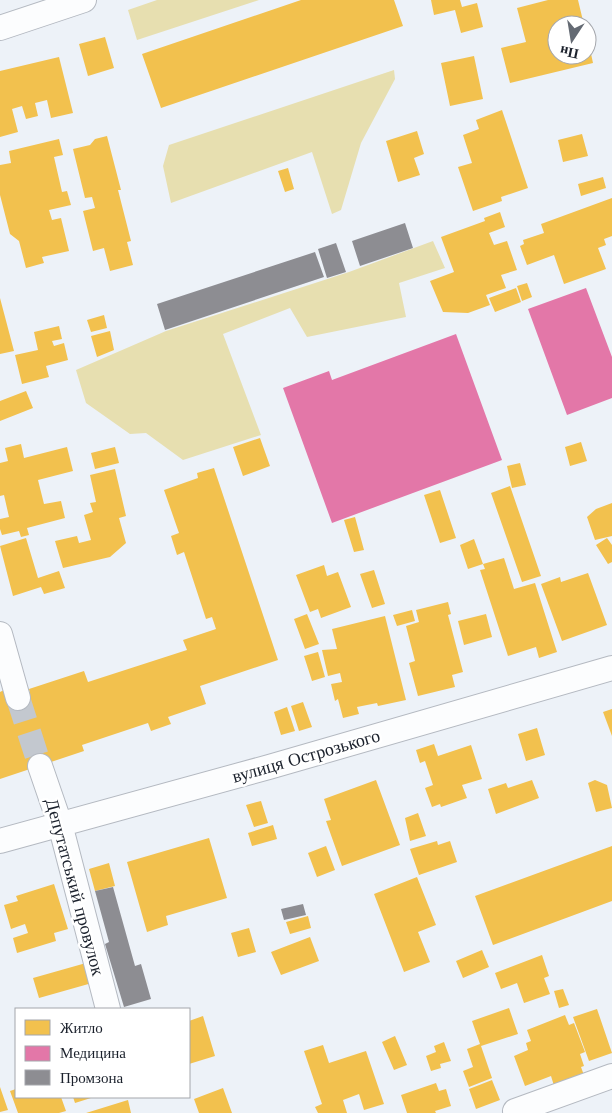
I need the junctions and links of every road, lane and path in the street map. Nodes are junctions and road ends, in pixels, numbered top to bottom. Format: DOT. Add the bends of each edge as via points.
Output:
graph roads {
  1 [pos="84,0"];
  2 [pos="0,28"];
  3 [pos="0,634"];
  4 [pos="612,668"];
  5 [pos="18,698"];
  6 [pos="40,766"];
  7 [pos="60,824"];
  8 [pos="0,841"];
  9 [pos="108,1008"];
  10 [pos="612,1076"];
  11 [pos="515,1111"];
  1 -- 2 [label="street"];
  3 -- 5 [label="street"];
  4 -- 7 [label="street, вулиця Острозького"];
  6 -- 7 [label="street, Депутатський провулок"];
  7 -- 8 [label="street, вулиця Острозького"];
  7 -- 9 [label="street, Депутатський провулок"];
  10 -- 11 [label="street"];
}
